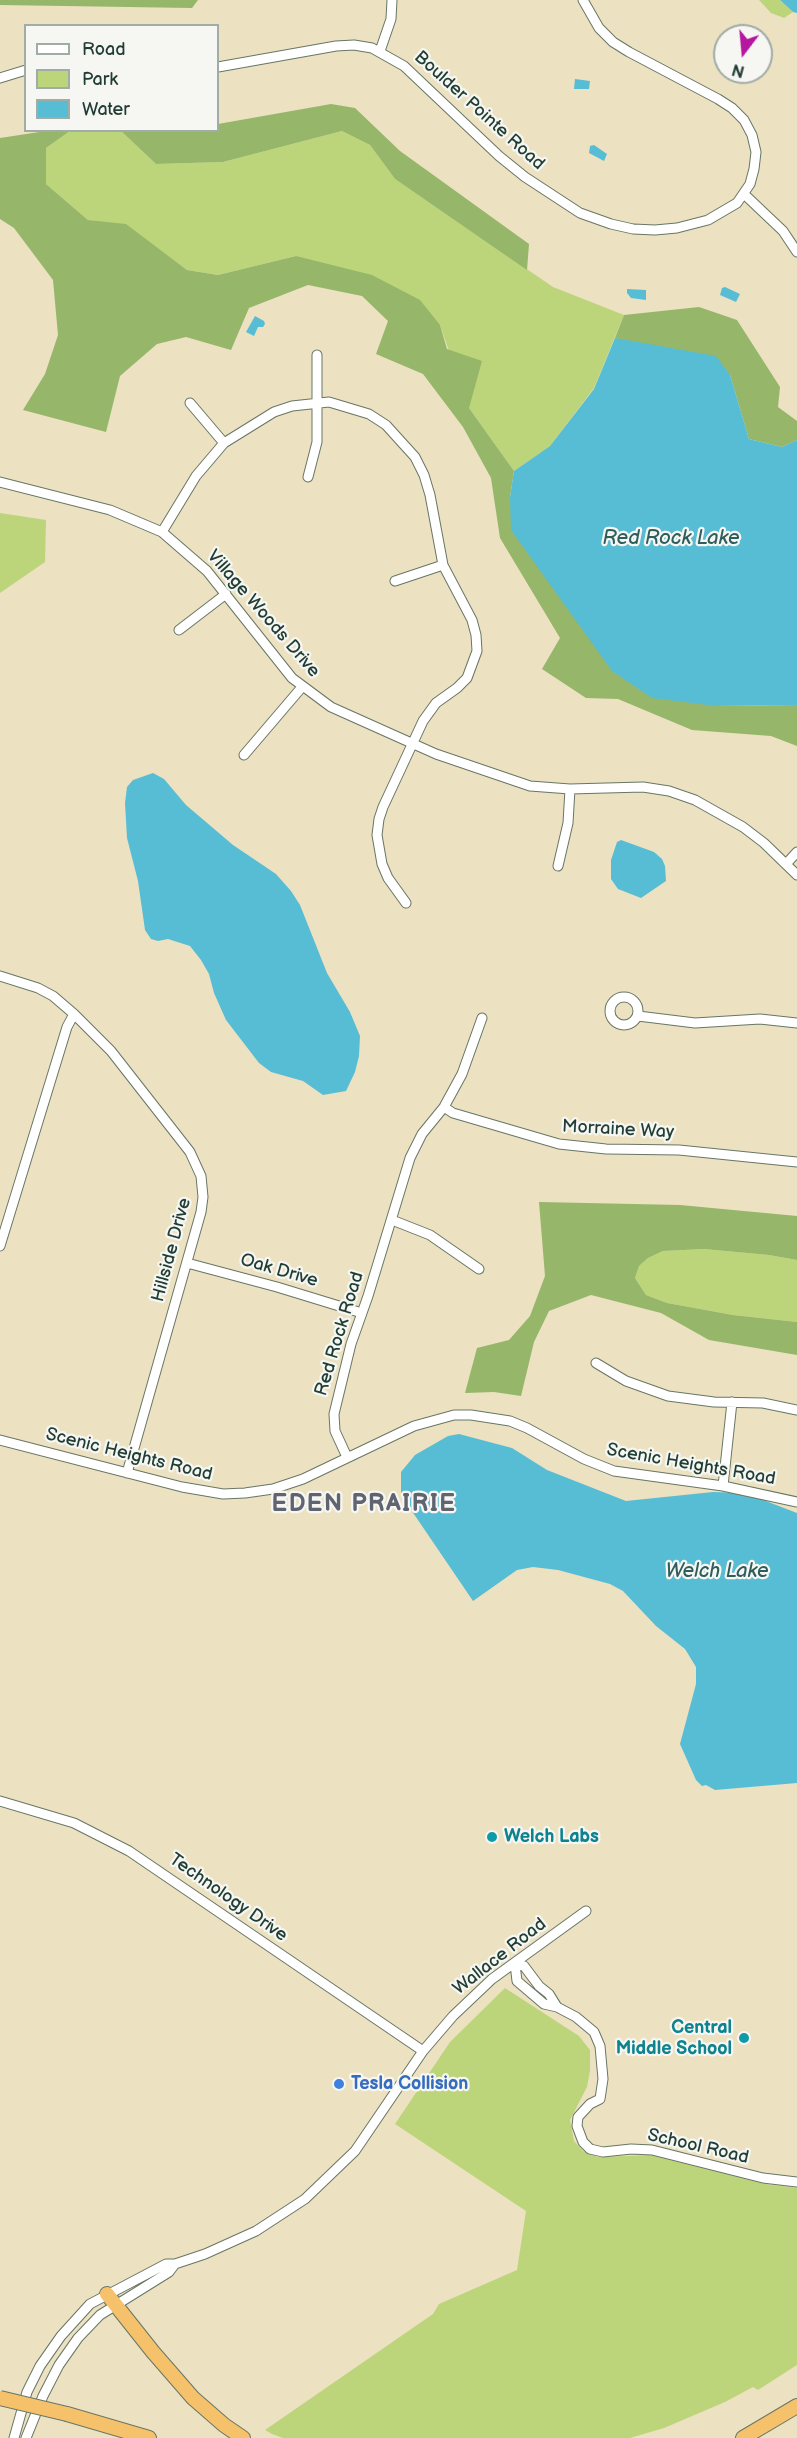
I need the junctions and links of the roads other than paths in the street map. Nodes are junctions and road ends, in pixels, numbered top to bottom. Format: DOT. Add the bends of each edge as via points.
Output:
graph roads {
  1 [pos="392,0"];
  2 [pos="584,0"];
  3 [pos="380,51"];
  4 [pos="219,67"];
  5 [pos="24,71"];
  6 [pos="0,78"];
  7 [pos="744,194"];
  8 [pos="797,252"];
  9 [pos="317,355"];
  10 [pos="318,402"];
  11 [pos="190,403"];
  12 [pos="224,443"];
  13 [pos="308,477"];
  14 [pos="0,482"];
  15 [pos="162,532"];
  16 [pos="443,565"];
  17 [pos="395,581"];
  18 [pos="226,594"];
  19 [pos="179,630"];
  20 [pos="302,687"];
  21 [pos="413,744"];
  22 [pos="244,756"];
  23 [pos="570,789"];
  24 [pos="797,852"];
  25 [pos="786,864"];
  26 [pos="558,866"];
  27 [pos="797,875"];
  28 [pos="406,903"];
  29 [pos="0,976"];
  30 [pos="74,1014"];
  31 [pos="638,1016"];
  32 [pos="482,1018"];
  33 [pos="797,1023"];
  34 [pos="444,1107"];
  35 [pos="797,1162"];
  36 [pos="392,1220"];
  37 [pos="0,1246"];
  38 [pos="187,1263"];
  39 [pos="479,1269"];
  40 [pos="362,1313"];
  41 [pos="596,1363"];
  42 [pos="732,1402"];
  43 [pos="797,1410"];
  44 [pos="0,1440"];
  45 [pos="347,1457"];
  46 [pos="127,1473"];
  47 [pos="723,1486"];
  48 [pos="797,1502"];
  49 [pos="0,1801"];
  50 [pos="586,1911"];
  51 [pos="515,1964"];
  52 [pos="557,2007"];
  53 [pos="423,2051"];
  54 [pos="797,2182"];
  55 [pos="175,2264"];
  56 [pos="107,2294"];
  57 [pos="116,2306"];
  58 [pos="0,2398"];
  59 [pos="797,2406"];
  60 [pos="14,2438"];
  61 [pos="26,2438"];
  62 [pos="149,2438"];
  63 [pos="243,2438"];
  64 [pos="743,2438"];
  1 -- 3 [label="street" via="391,19"];
  2 -- 7 [label="street, Boulder Pointe Road" via="613,42 718,99 744,120 756,152"];
  3 -- 4 [label="street, Boulder Pointe Road" via="354,45 336,46"];
  3 -- 7 [label="street, Boulder Pointe Road" via="404,66 525,177 594,218 633,229 676,228 708,220 737,203"];
  5 -- 6 [label="street"];
  7 -- 8 [label="street" via="783,231"];
  9 -- 10 [label="street"];
  10 -- 12 [label="street" via="274,412"];
  10 -- 13 [label="street" via="317,442"];
  10 -- 16 [label="street" via="349,406 369,414 386,425 415,457 430,495"];
  11 -- 12 [label="street"];
  12 -- 15 [label="street" via="196,476"];
  14 -- 15 [label="street, Village Woods Drive" via="110,510"];
  15 -- 18 [label="street, Village Woods Drive" via="192,555"];
  16 -- 17 [label="street"];
  16 -- 21 [label="street" via="472,620 477,651 466,678 428,712"];
  18 -- 19 [label="street"];
  18 -- 20 [label="street, Village Woods Drive"];
  20 -- 21 [label="street, Village Woods Drive" via="331,707"];
  20 -- 22 [label="street"];
  21 -- 23 [label="street, Village Woods Drive" via="530,786"];
  21 -- 28 [label="street" via="383,807 377,835 382,864"];
  23 -- 25 [label="street, Village Woods Drive" via="643,787 695,800 743,827"];
  23 -- 26 [label="street" via="568,823"];
  24 -- 25 [label="street"];
  25 -- 27 [label="street, Village Woods Drive"];
  29 -- 30 [label="street, Hillside Drive" via="38,988"];
  30 -- 37 [label="street"];
  30 -- 38 [label="street, Hillside Drive" via="111,1051 197,1166 203,1197"];
  31 -- 33 [label="street" via="695,1023 760,1019"];
  32 -- 34 [label="street, Red Rock Road" via="462,1074"];
  34 -- 35 [label="street, Morraine Way" via="559,1144 679,1150"];
  34 -- 36 [label="street, Red Rock Road" via="422,1134 410,1158"];
  36 -- 39 [label="street" via="430,1235"];
  36 -- 40 [label="street, Red Rock Road"];
  38 -- 40 [label="street, Oak Drive"];
  38 -- 46 [label="street, Hillside Drive"];
  40 -- 45 [label="street, Red Rock Road" via="334,1414 336,1431"];
  41 -- 42 [label="street" via="626,1381 668,1396"];
  42 -- 43 [label="street" via="763,1402"];
  42 -- 47 [label="street"];
  44 -- 46 [label="street, Scenic Heights Road"];
  45 -- 46 [label="street, Scenic Heights Road" via="294,1482 245,1493 205,1492"];
  45 -- 47 [label="street, Scenic Heights Road" via="414,1426 454,1415 471,1415 493,1417 527,1428 614,1471"];
  47 -- 48 [label="street, Scenic Heights Road"];
  49 -- 53 [label="street, Technology Drive" via="74,1823 129,1851"];
  50 -- 51 [label="street, Wallace Road"];
  51 -- 52 [label="street, School Road" via="524,1966"];
  51 -- 52 [label="street, School Road" via="517,1981 544,2004"];
  51 -- 53 [label="street, Wallace Road" via="492,1979 459,2010"];
  52 -- 54 [label="street, School Road" via="594,2032 600,2046 600,2099 578,2117 577,2126 590,2149 652,2150 752,2176"];
  53 -- 55 [label="street, Wallace Road" via="355,2151 305,2199 256,2231"];
  55 -- 56 [label="street, Wallace Road" via="166,2264"];
  55 -- 57 [label="street, Wallace Road" via="169,2272"];
  56 -- 57 [label="highway"];
  56 -- 60 [label="street, Wallace Road" via="75,2319 40,2367 27,2392"];
  57 -- 61 [label="street, Wallace Road" via="100,2315 59,2365"];
  57 -- 63 [label="highway" via="193,2398"];
  58 -- 62 [label="highway, bridge"];
  59 -- 64 [label="highway"];
}
